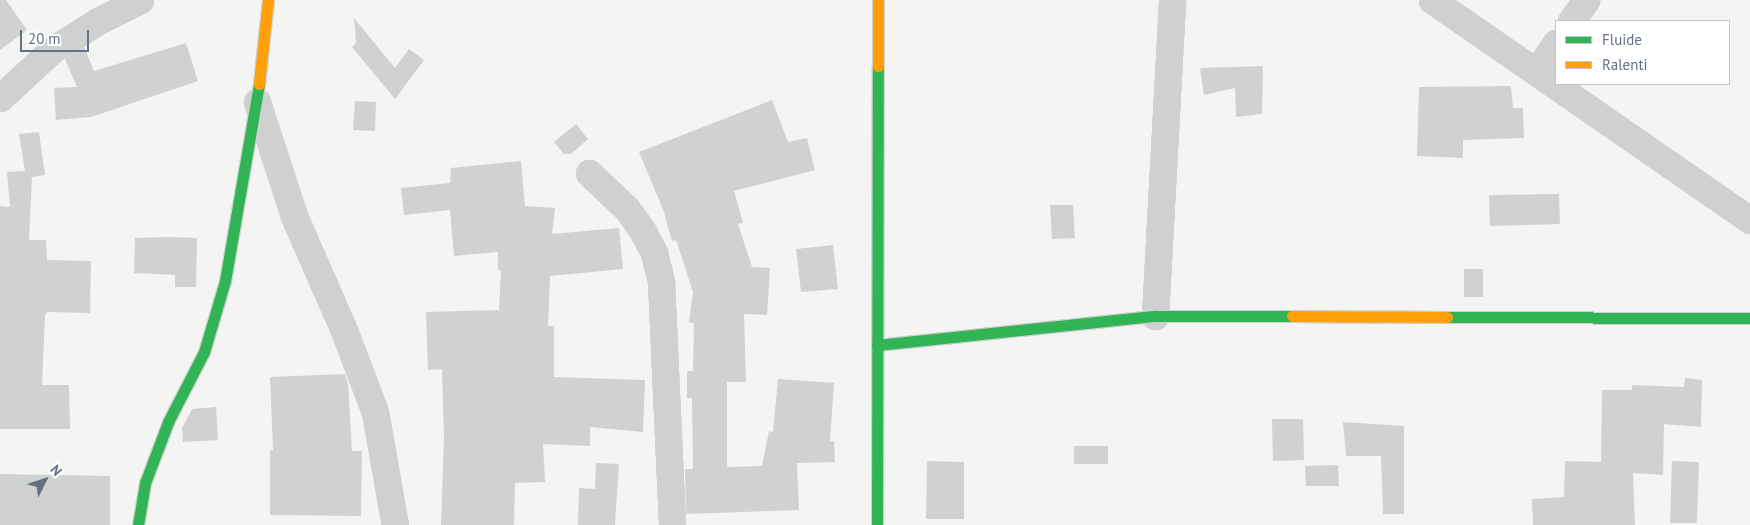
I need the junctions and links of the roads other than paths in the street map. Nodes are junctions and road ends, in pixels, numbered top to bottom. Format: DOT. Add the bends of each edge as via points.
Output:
graph roads {
  1 [pos="140,0"];
  2 [pos="268,0"];
  3 [pos="878,0"];
  4 [pos="1172,0"];
  5 [pos="1432,0"];
  6 [pos="1586,0"];
  7 [pos="1572,20"];
  8 [pos="1555,44"];
  9 [pos="1537,71"];
  10 [pos="1555,84"];
  11 [pos="1557,85"];
  12 [pos="0,98"];
  13 [pos="257,102"];
  14 [pos="589,174"];
  15 [pos="1750,220"];
  16 [pos="1155,316"];
  17 [pos="1750,318"];
  18 [pos="877,345"];
  19 [pos="138,525"];
  20 [pos="395,525"];
  21 [pos="672,525"];
  22 [pos="877,525"];
  1 -- 12 [label="street" via="52,50"];
  2 -- 13 [label="street"];
  3 -- 18 [label="street"];
  4 -- 16 [label="street"];
  5 -- 9 [label="street"];
  6 -- 7 [label="street"];
  8 -- 9 [label="street"];
  9 -- 10 [label="street"];
  11 -- 15 [label="street"];
  13 -- 19 [label="street" via="225,281 204,352 168,422 146,483"];
  13 -- 20 [label="street" via="294,216 372,404"];
  14 -- 21 [label="street" via="627,209 642,230 654,253 661,282"];
  16 -- 17 [label="street"];
  16 -- 18 [label="street"];
  18 -- 22 [label="street"];
}
